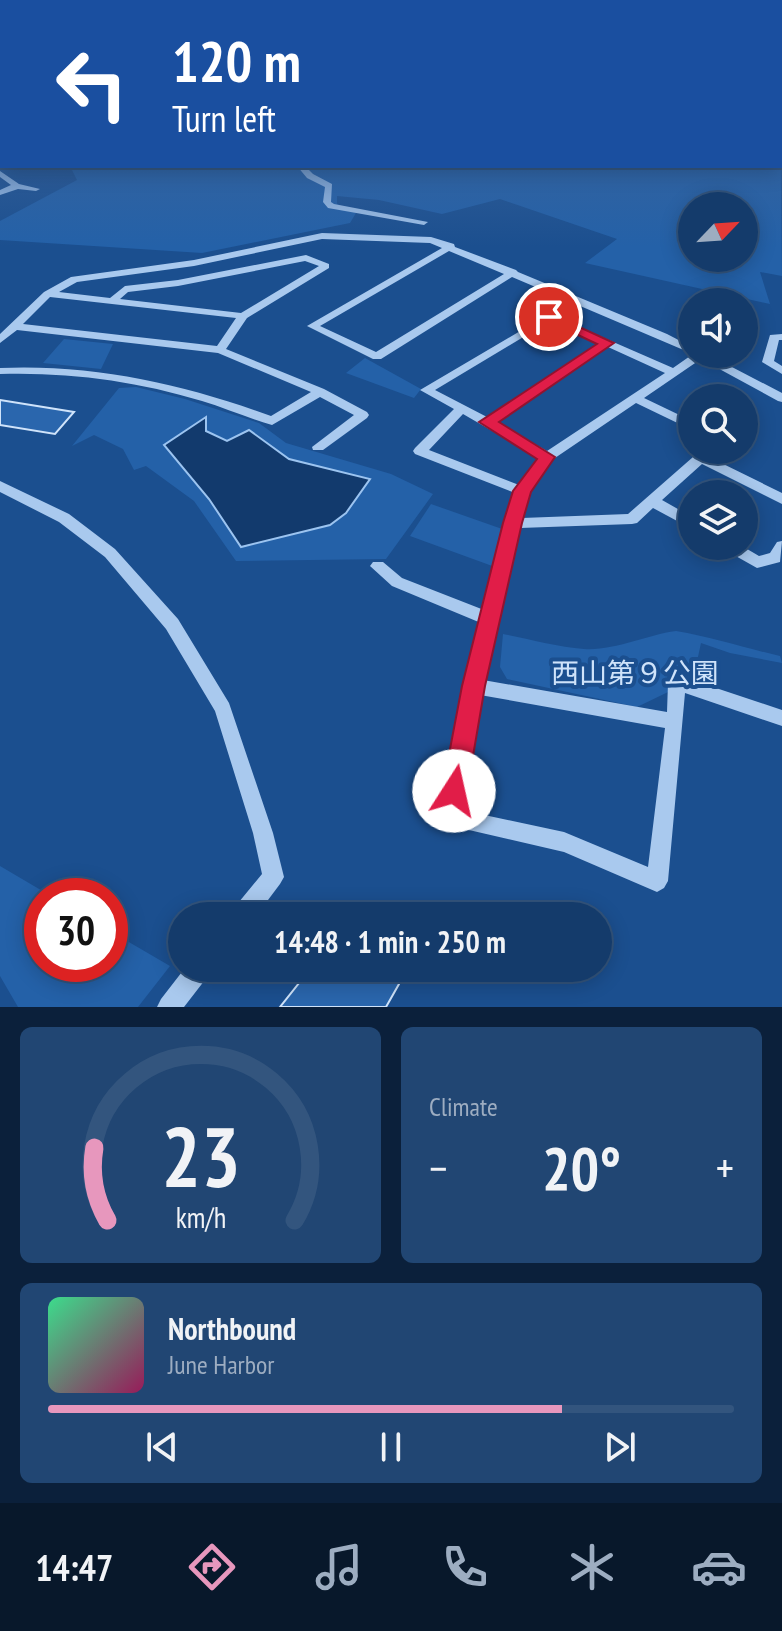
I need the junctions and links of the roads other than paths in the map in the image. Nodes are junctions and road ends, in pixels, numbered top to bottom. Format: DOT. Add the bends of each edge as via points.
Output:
graph roads {
  1 [pos="303,168"];
  2 [pos="0,173"];
  3 [pos="17,186"];
  4 [pos="36,189"];
  5 [pos="0,193"];
  6 [pos="432,209"];
  7 [pos="424,222"];
  8 [pos="420,238"];
  9 [pos="451,246"];
  10 [pos="513,272"];
  11 [pos="48,294"];
  12 [pos="111,302"];
  13 [pos="243,316"];
  14 [pos="14,326"];
  15 [pos="782,337"];
  16 [pos="0,340"];
  17 [pos="607,343"];
  18 [pos="678,345"];
  19 [pos="220,350"];
  20 [pos="678,368"];
  21 [pos="725,368"];
  22 [pos="0,371"];
  23 [pos="782,371"];
  24 [pos="672,372"];
  25 [pos="320,392"];
  26 [pos="782,398"];
  27 [pos="637,399"];
  28 [pos="462,408"];
  29 [pos="678,419"];
  30 [pos="487,422"];
  31 [pos="318,447"];
  32 [pos="547,457"];
  33 [pos="693,464"];
  34 [pos="722,464"];
  35 [pos="0,486"];
  36 [pos="522,491"];
  37 [pos="782,499"];
  38 [pos="651,500"];
  39 [pos="678,516"];
  40 [pos="512,523"];
  41 [pos="782,546"];
  42 [pos="754,560"];
  43 [pos="378,566"];
  44 [pos="489,619"];
  45 [pos="473,686"];
  46 [pos="782,718"];
  47 [pos="675,722"];
  48 [pos="253,902"];
  49 [pos="189,982"];
  50 [pos="169,1007"];
  1 -- 7 [label="street" via="329,186 331,206"];
  2 -- 3 [label="street"];
  3 -- 4 [label="street"];
  3 -- 5 [label="street"];
  6 -- 7 [label="street"];
  7 -- 8 [label="street"];
  8 -- 9 [label="street"];
  8 -- 11 [label="street" via="322,236 194,263 86,276"];
  9 -- 10 [label="street"];
  9 -- 10 [label="street" via="312,326 377,357"];
  10 -- 18 [label="street"];
  11 -- 12 [label="street"];
  11 -- 14 [label="street"];
  12 -- 13 [label="street"];
  12 -- 13 [label="street" via="125,289 306,258 330,264"];
  13 -- 19 [label="street"];
  14 -- 16 [label="street"];
  14 -- 19 [label="street"];
  15 -- 23 [label="street" via="774,337 768,362"];
  17 -- 24 [label="street"];
  17 -- 28 [label="street" via="549,317 426,390"];
  17 -- 30 [label="street"];
  19 -- 25 [label="street"];
  20 -- 24 [label="street"];
  21 -- 26 [label="street"];
  22 -- 25 [label="street" via="29,369 157,384 272,421"];
  24 -- 27 [label="street"];
  25 -- 31 [label="street" via="363,415"];
  27 -- 29 [label="street"];
  27 -- 32 [label="street"];
  28 -- 30 [label="street"];
  28 -- 36 [label="street" via="420,451"];
  30 -- 32 [label="street"];
  32 -- 36 [label="street"];
  33 -- 38 [label="street"];
  34 -- 37 [label="street"];
  35 -- 48 [label="street" via="64,518 110,553 172,624 223,709 263,833 273,877"];
  36 -- 40 [label="street"];
  38 -- 39 [label="street"];
  38 -- 40 [label="street" via="632,519"];
  40 -- 44 [label="street"];
  41 -- 42 [label="street" via="775,558"];
  43 -- 44 [label="street" via="397,582"];
  44 -- 45 [label="street"];
  45 -- 47 [label="street"];
  45 -- 47 [label="street" via="450,817 564,842 657,881"];
  46 -- 47 [label="street" via="677,683"];
  49 -- 50 [label="street"];
}
